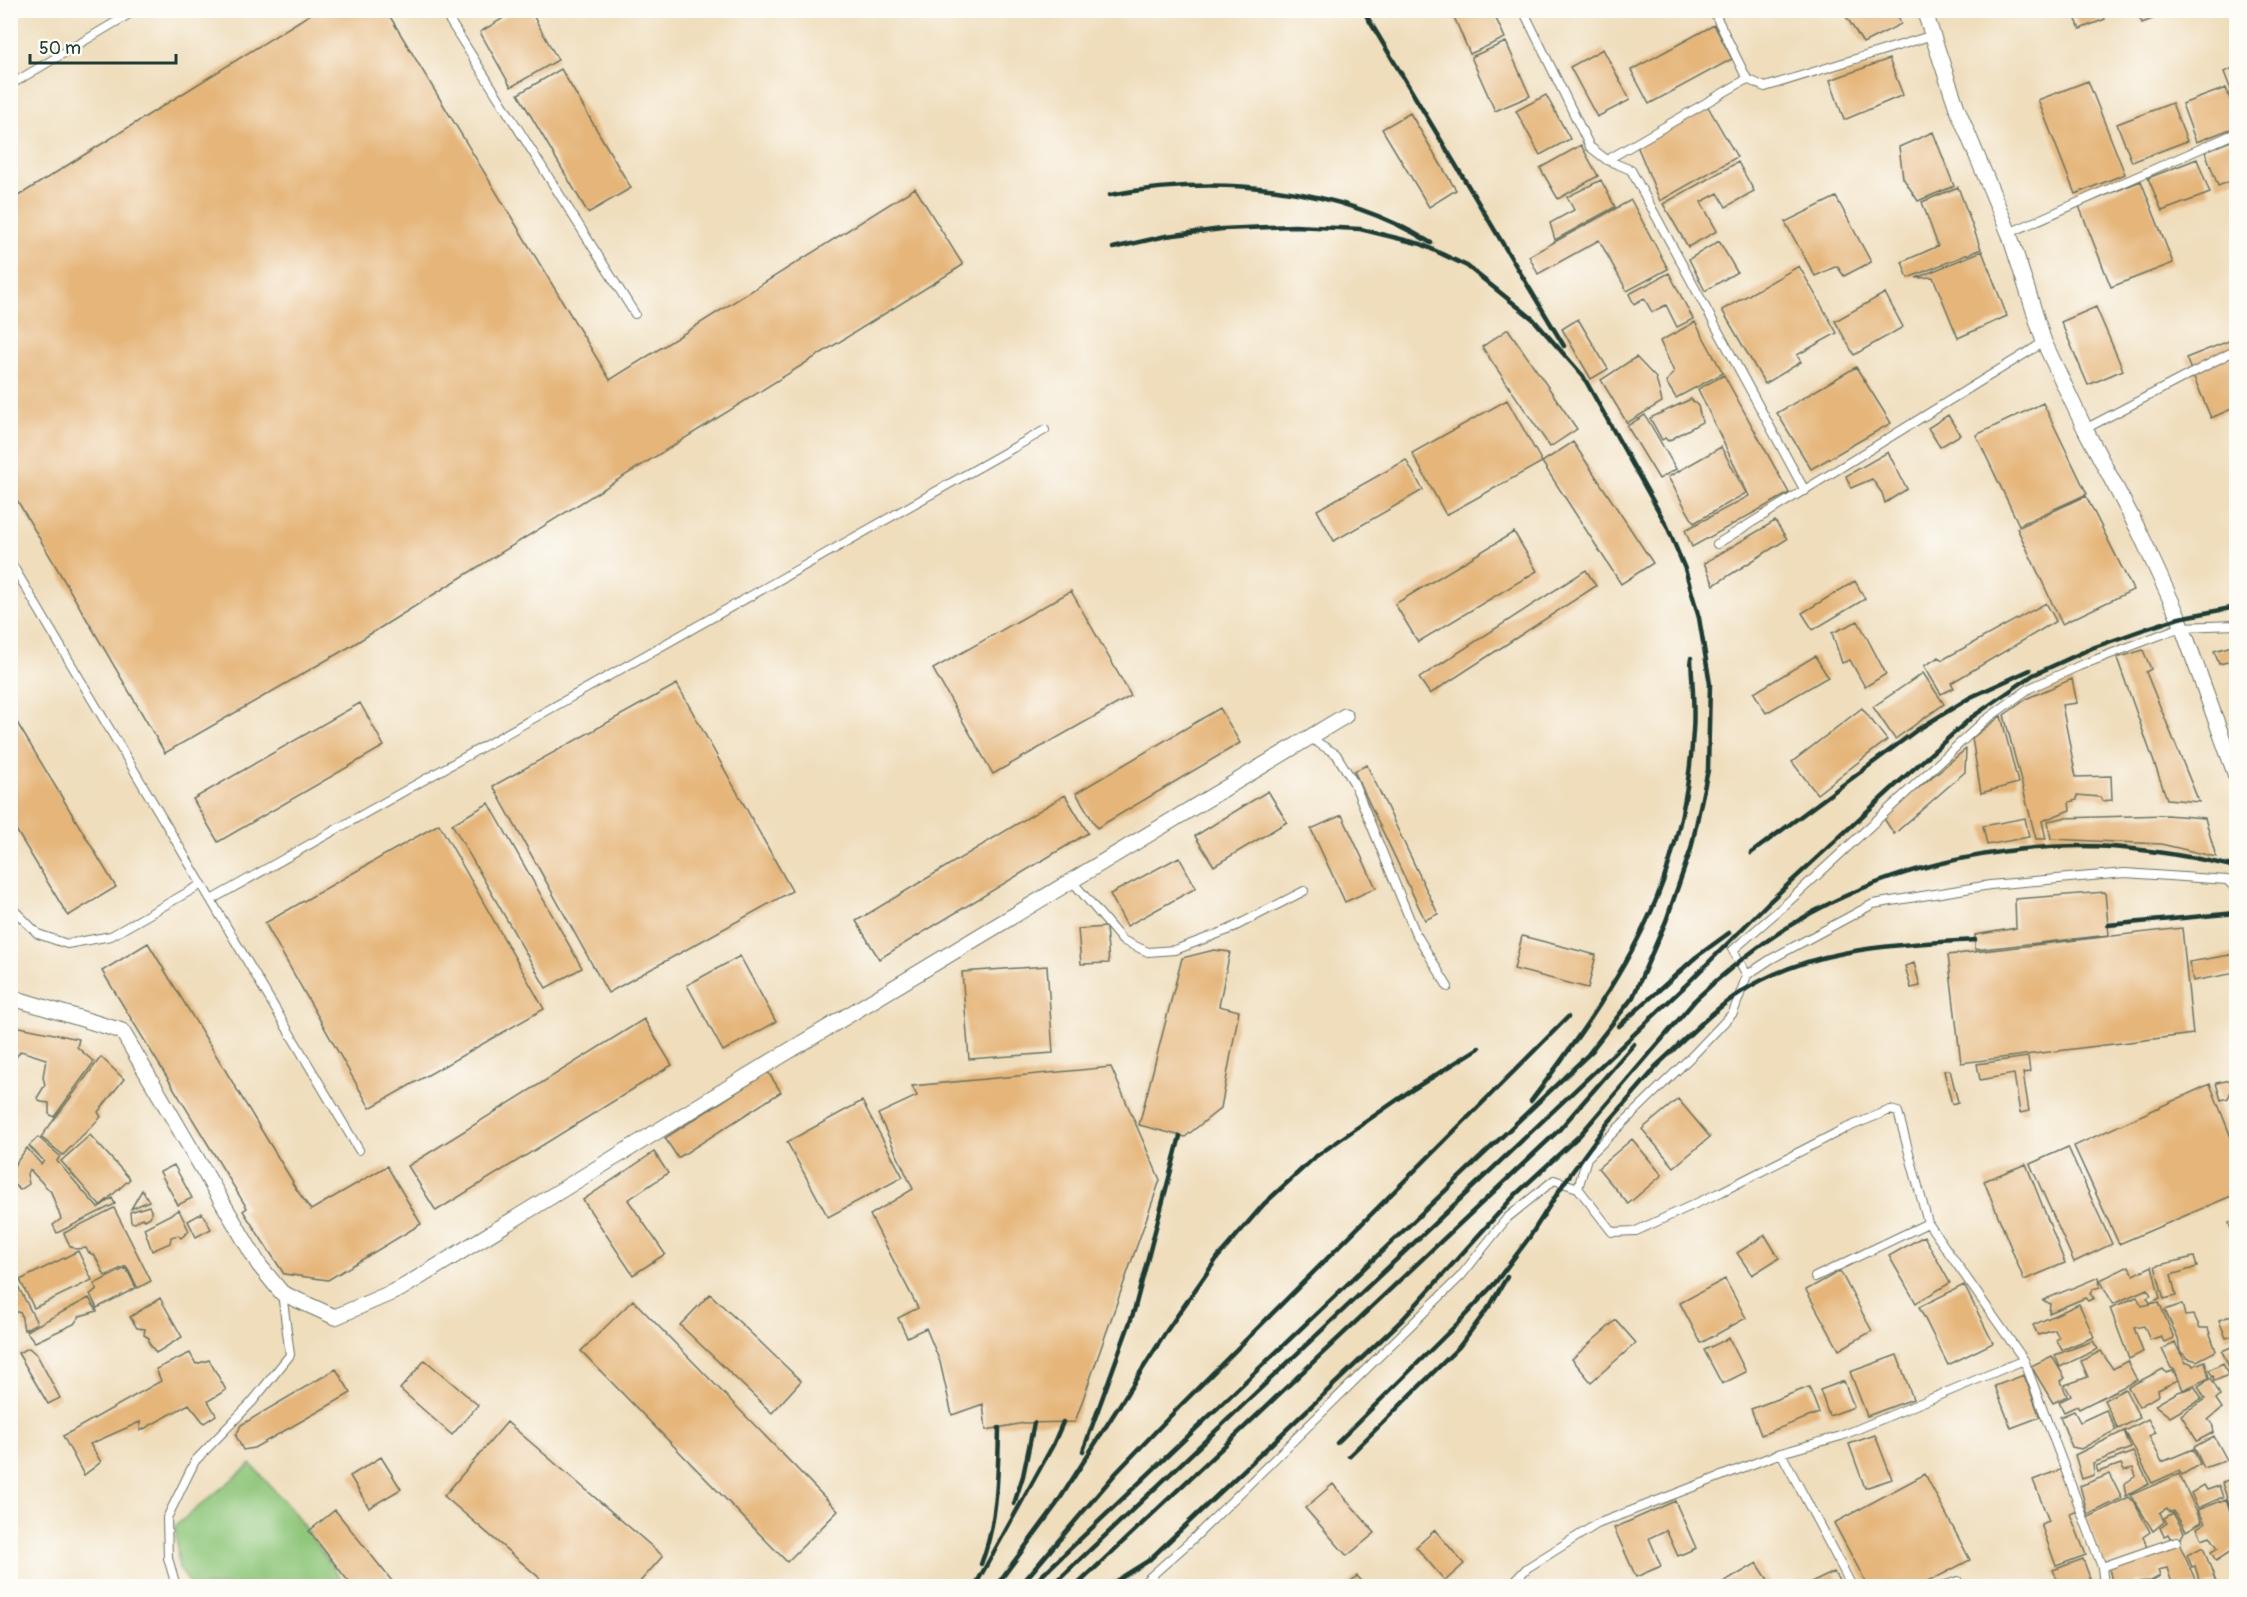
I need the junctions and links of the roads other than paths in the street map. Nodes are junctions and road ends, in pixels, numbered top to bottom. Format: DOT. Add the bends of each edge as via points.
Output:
graph roads {
  1 [pos="136,10"];
  2 [pos="443,10"];
  3 [pos="1523,10"];
  4 [pos="1713,10"];
  5 [pos="1924,10"];
  6 [pos="1934,35"];
  7 [pos="1747,79"];
  8 [pos="10,85"];
  9 [pos="2236,133"];
  10 [pos="1607,160"];
  11 [pos="2009,233"];
  12 [pos="635,314"];
  13 [pos="2044,342"];
  14 [pos="2236,350"];
  15 [pos="1045,429"];
  16 [pos="2085,429"];
  17 [pos="1805,491"];
  18 [pos="1717,544"];
  19 [pos="10,561"];
  20 [pos="2236,625"];
  21 [pos="2181,627"];
  22 [pos="1345,716"];
  23 [pos="1310,738"];
  24 [pos="2236,776"];
  25 [pos="1072,881"];
  26 [pos="202,884"];
  27 [pos="2236,889"];
  28 [pos="1304,891"];
  29 [pos="212,900"];
  30 [pos="10,906"];
  31 [pos="1747,975"];
  32 [pos="1448,987"];
  33 [pos="10,997"];
  34 [pos="359,1150"];
  35 [pos="1578,1188"];
  36 [pos="1928,1223"];
  37 [pos="1815,1277"];
  38 [pos="282,1293"];
  39 [pos="2024,1360"];
  40 [pos="1781,1453"];
  41 [pos="2177,1541"];
  42 [pos="2102,1567"];
  43 [pos="1958,1581"];
  44 [pos="176,1587"];
  45 [pos="1140,1587"];
  46 [pos="1510,1587"];
  47 [pos="1852,1587"];
  48 [pos="1943,1587"];
  49 [pos="2104,1587"];
  1 -- 8 [label="lane"];
  2 -- 12 [label="lane"];
  3 -- 10 [label="lane" via="1590,147"];
  4 -- 7 [label="lane"];
  5 -- 6 [label="street"];
  6 -- 7 [label="lane" via="1765,87"];
  6 -- 11 [label="street" via="1957,108"];
  7 -- 10 [label="lane"];
  9 -- 11 [label="lane"];
  10 -- 17 [label="lane" via="1631,170"];
  11 -- 13 [label="street"];
  13 -- 16 [label="street"];
  13 -- 17 [label="lane"];
  14 -- 16 [label="lane"];
  15 -- 29 [label="lane"];
  16 -- 21 [label="street" via="2140,533"];
  17 -- 18 [label="lane"];
  19 -- 26 [label="lane"];
  20 -- 21 [label="lane"];
  21 -- 24 [label="street"];
  21 -- 31 [label="lane" via="2030,688 1984,721 1733,950"];
  22 -- 23 [label="street"];
  23 -- 25 [label="street"];
  23 -- 32 [label="lane" via="1336,754 1354,783 1415,932"];
  25 -- 28 [label="lane" via="1122,940 1148,952 1175,950 1228,930"];
  25 -- 38 [label="street" via="400,1289 335,1317"];
  26 -- 29 [label="lane"];
  26 -- 30 [label="lane" via="111,936 67,944 38,934"];
  27 -- 31 [label="lane" via="2227,880 2125,873 1990,885 1873,904"];
  29 -- 34 [label="lane"];
  31 -- 35 [label="lane" via="1732,1013 1587,1158"];
  33 -- 38 [label="street" via="122,1031 259,1265"];
  35 -- 36 [label="lane" via="1612,1232 1636,1231 1890,1110 1898,1112"];
  35 -- 45 [label="lane" via="1554,1180 1508,1218 1461,1276"];
  36 -- 37 [label="lane"];
  36 -- 39 [label="lane"];
  38 -- 44 [label="lane" via="290,1355 252,1402 195,1461 167,1518 168,1558"];
  39 -- 40 [label="lane" via="1841,1436"];
  39 -- 42 [label="lane"];
  40 -- 46 [label="lane" via="1597,1524 1527,1568"];
  40 -- 47 [label="lane"];
  41 -- 42 [label="lane"];
  42 -- 49 [label="lane"];
  43 -- 48 [label="lane"];
}
